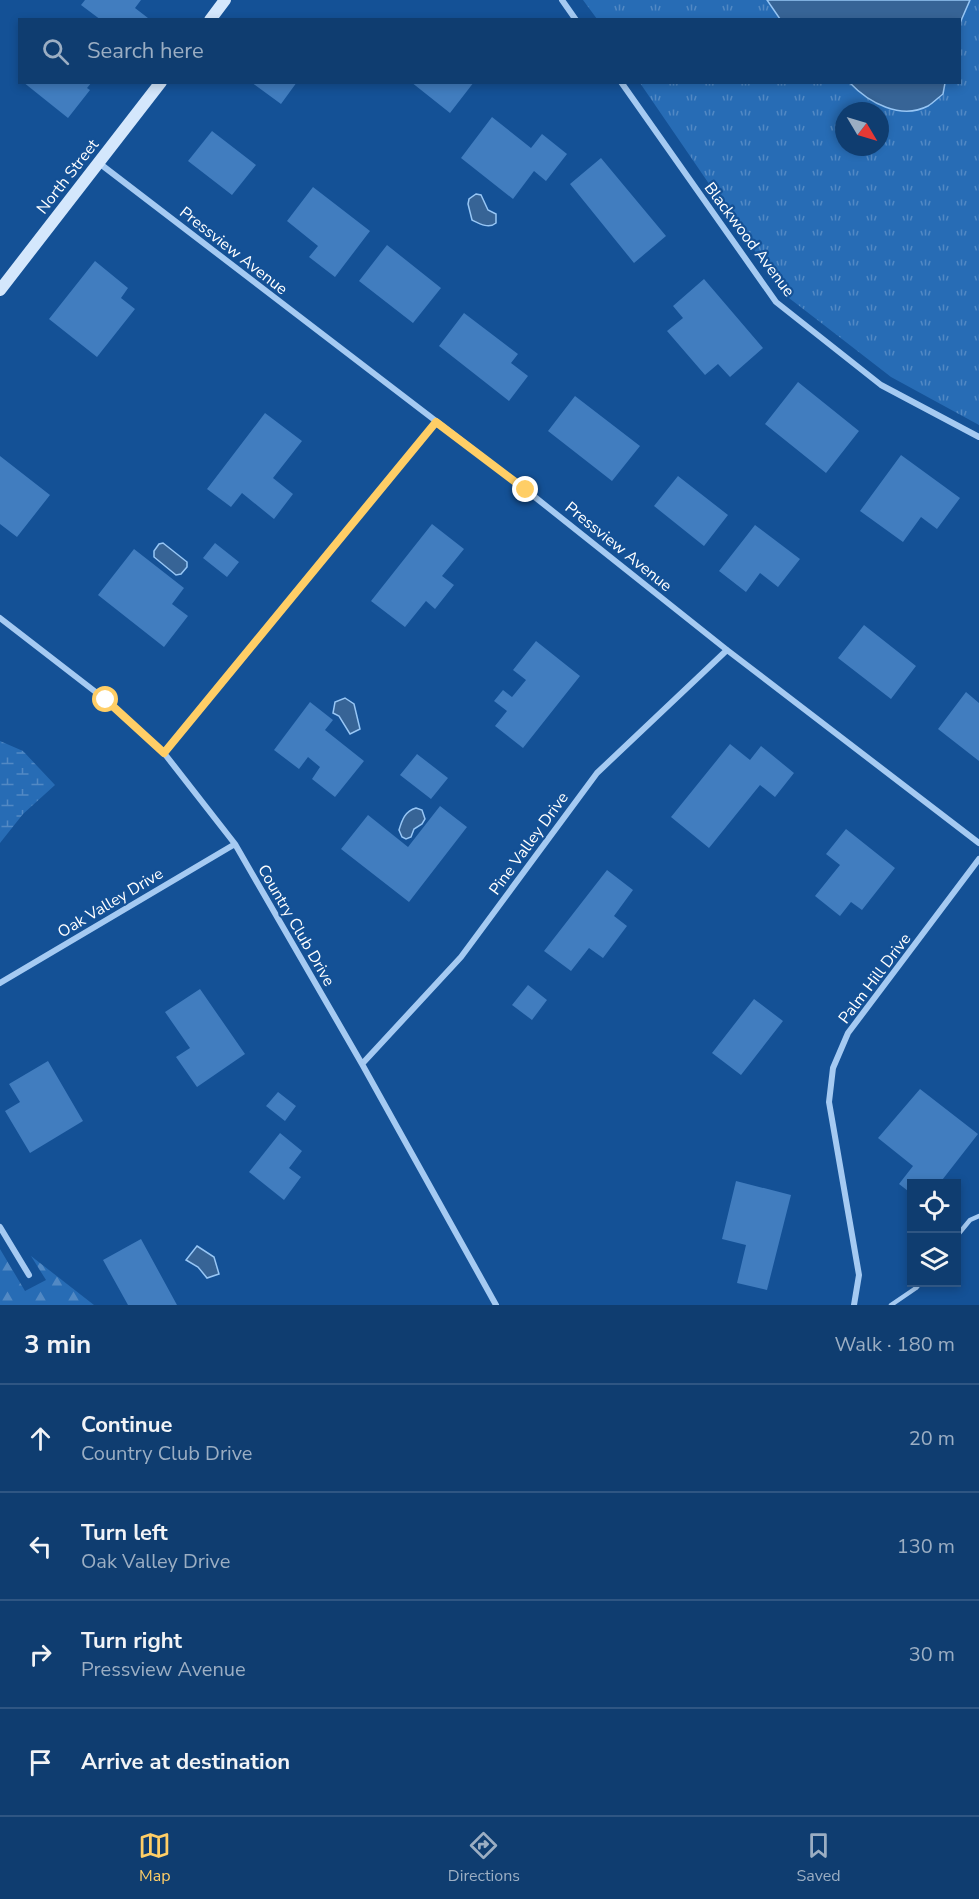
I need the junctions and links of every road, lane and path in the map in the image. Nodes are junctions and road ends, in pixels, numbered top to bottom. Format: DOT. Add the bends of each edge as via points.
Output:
graph roads {
  1 [pos="225,0"];
  2 [pos="562,0"];
  3 [pos="212,18"];
  4 [pos="575,18"];
  5 [pos="159,84"];
  6 [pos="622,84"];
  7 [pos="99,162"];
  8 [pos="0,290"];
  9 [pos="436,422"];
  10 [pos="979,437"];
  11 [pos="0,618"];
  12 [pos="728,650"];
  13 [pos="164,753"];
  14 [pos="979,843"];
  15 [pos="235,844"];
  16 [pos="979,859"];
  17 [pos="0,983"];
  18 [pos="362,1064"];
  19 [pos="979,1216"];
  20 [pos="0,1227"];
  21 [pos="960,1233"];
  22 [pos="29,1275"];
  23 [pos="917,1287"];
  24 [pos="496,1305"];
  25 [pos="854,1305"];
  26 [pos="891,1305"];
  1 -- 3 [label="street"];
  2 -- 4 [label="street"];
  5 -- 7 [label="street, North Street"];
  6 -- 10 [label="street, Blackwood Avenue" via="776,302 882,385"];
  7 -- 8 [label="street, North Street"];
  7 -- 9 [label="street, Pressview Avenue"];
  9 -- 12 [label="street, Pressview Avenue"];
  9 -- 13 [label="street"];
  11 -- 13 [label="street, Country Club Drive" via="106,700"];
  12 -- 14 [label="street, Pressview Avenue"];
  12 -- 18 [label="street, Pine Valley Drive" via="597,773 461,957"];
  13 -- 15 [label="street, Country Club Drive"];
  15 -- 17 [label="street, Oak Valley Drive"];
  15 -- 18 [label="street, Country Club Drive"];
  16 -- 25 [label="street, Palm Hill Drive" via="848,1033 833,1068 829,1102 859,1275"];
  18 -- 24 [label="street, Country Club Drive"];
  19 -- 21 [label="lane" via="970,1220"];
  20 -- 22 [label="street"];
  23 -- 26 [label="lane"];
}
